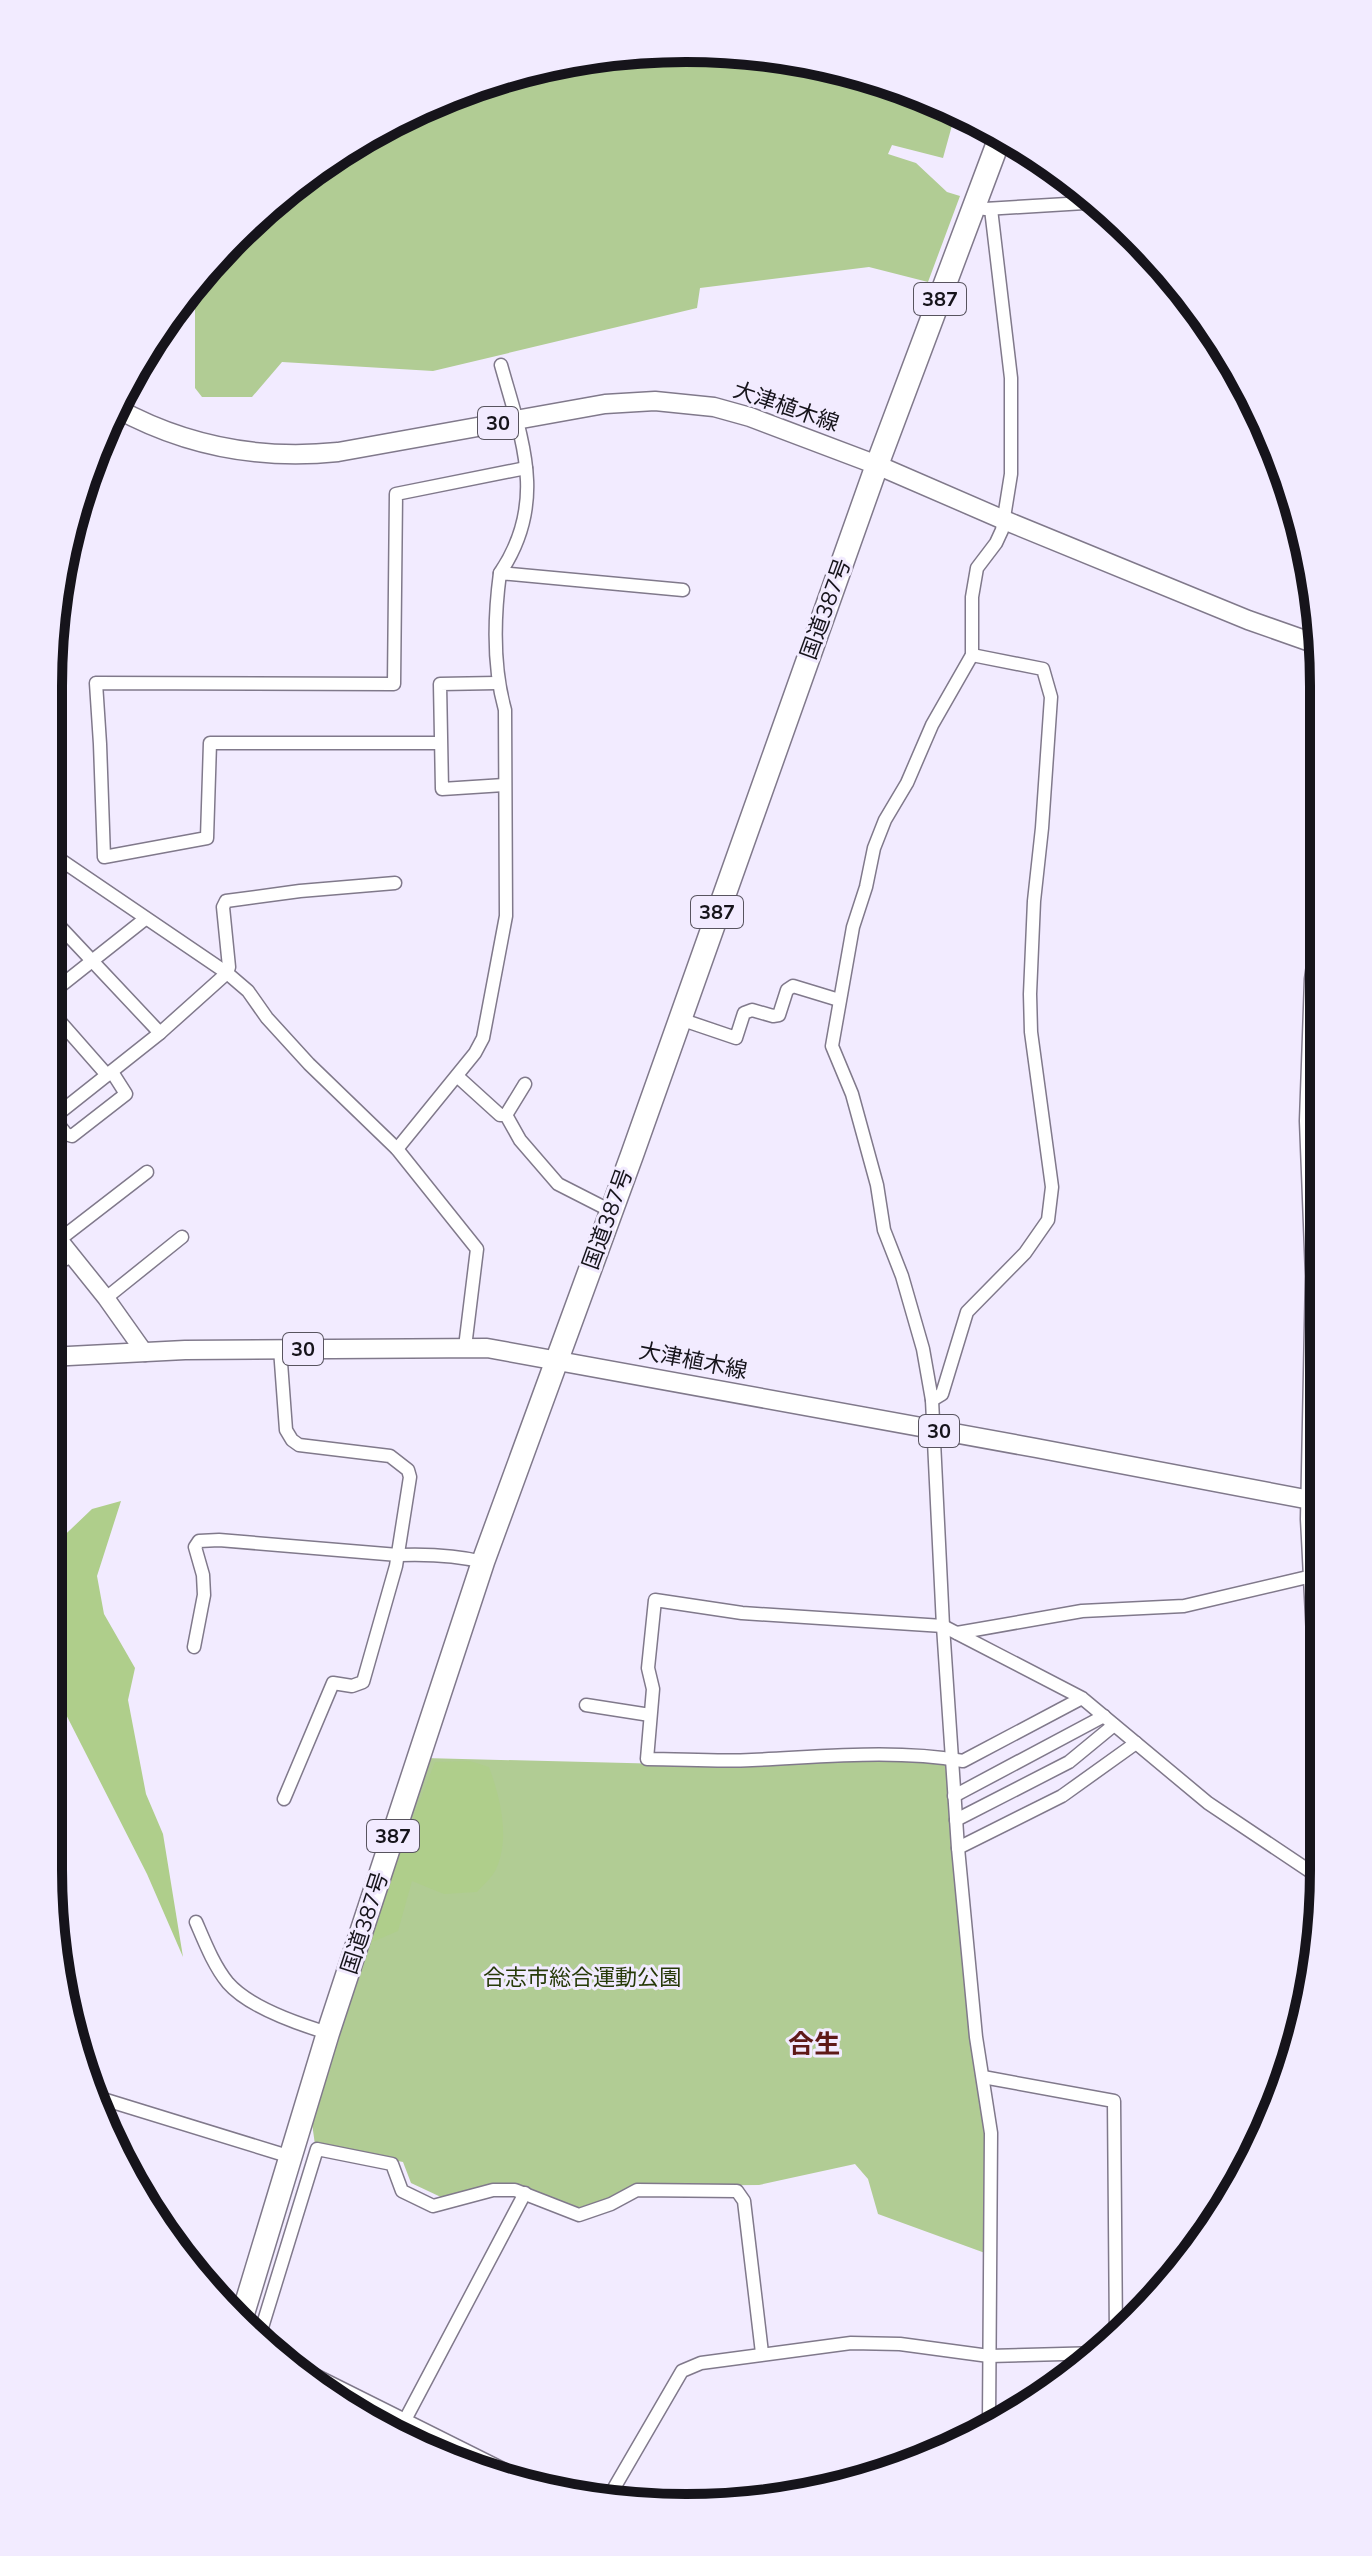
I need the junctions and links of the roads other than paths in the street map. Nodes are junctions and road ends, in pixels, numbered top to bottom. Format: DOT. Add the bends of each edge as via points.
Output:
graph roads {
  1 [pos="998,146"];
  2 [pos="1081,203"];
  3 [pos="982,209"];
  4 [pos="501,365"];
  5 [pos="125,412"];
  6 [pos="516,419"];
  7 [pos="877,465"];
  8 [pos="526,468"];
  9 [pos="1004,520"];
  10 [pos="500,573"];
  11 [pos="683,590"];
  12 [pos="1309,641"];
  13 [pos="972,655"];
  14 [pos="497,683"];
  15 [pos="440,743"];
  16 [pos="504,785"];
  17 [pos="62,861"];
  18 [pos="395,883"];
  19 [pos="145,919"];
  20 [pos="62,929"];
  21 [pos="93,961"];
  22 [pos="227,973"];
  23 [pos="62,985"];
  24 [pos="839,1000"];
  25 [pos="1310,1007"];
  26 [pos="680,1019"];
  27 [pos="62,1023"];
  28 [pos="160,1033"];
  29 [pos="109,1074"];
  30 [pos="457,1076"];
  31 [pos="525,1084"];
  32 [pos="62,1108"];
  33 [pos="506,1115"];
  34 [pos="62,1130"];
  35 [pos="397,1149"];
  36 [pos="147,1172"];
  37 [pos="611,1211"];
  38 [pos="1310,1224"];
  39 [pos="62,1229"];
  40 [pos="182,1237"];
  41 [pos="62,1244"];
  42 [pos="72,1256"];
  43 [pos="62,1261"];
  44 [pos="106,1298"];
  45 [pos="465,1347"];
  46 [pos="280,1349"];
  47 [pos="145,1353"];
  48 [pos="62,1356"];
  49 [pos="556,1360"];
  50 [pos="932,1400"];
  51 [pos="935,1431"];
  52 [pos="1310,1500"];
  53 [pos="398,1555"];
  54 [pos="483,1562"];
  55 [pos="1310,1576"];
  56 [pos="943,1626"];
  57 [pos="957,1633"];
  58 [pos="194,1647"];
  59 [pos="1082,1698"];
  60 [pos="586,1701"];
  61 [pos="650,1712"];
  62 [pos="1104,1716"];
  63 [pos="1114,1725"];
  64 [pos="1136,1743"];
  65 [pos="951,1759"];
  66 [pos="954,1796"];
  67 [pos="284,1799"];
  68 [pos="956,1820"];
  69 [pos="958,1848"];
  70 [pos="1310,1871"];
  71 [pos="196,1922"];
  72 [pos="328,2033"];
  73 [pos="983,2077"];
  74 [pos="106,2100"];
  75 [pos="291,2157"];
  76 [pos="525,2193"];
  77 [pos="244,2310"];
  78 [pos="1116,2321"];
  79 [pos="262,2327"];
  80 [pos="762,2353"];
  81 [pos="1080,2354"];
  82 [pos="989,2356"];
  83 [pos="330,2383"];
  84 [pos="989,2415"];
  85 [pos="405,2420"];
  86 [pos="458,2451"];
  87 [pos="613,2490"];
  1 -- 3 [label="highway, 国道387号 / 387"];
  2 -- 3 [label="street"];
  3 -- 7 [label="highway, 国道387号 / 387"];
  3 -- 9 [label="street" via="1011,378 1011,474"];
  4 -- 6 [label="street"];
  5 -- 6 [label="main road, 大津植木線 / 30" via="198,442 272,454 338,452"];
  6 -- 7 [label="main road, 大津植木線 / 30" via="620,403 696,405 750,417"];
  6 -- 8 [label="street"];
  7 -- 9 [label="main road, 大津植木線 / 30"];
  7 -- 26 [label="highway, 国道387号 / 387"];
  8 -- 10 [label="street" via="526,518"];
  8 -- 15 [label="street" via="396,494 394,684 96,683 104,857 207,838 210,743"];
  9 -- 12 [label="main road, 大津植木線 / 30"];
  9 -- 13 [label="street" via="996,543 977,568"];
  10 -- 11 [label="street"];
  10 -- 14 [label="street"];
  13 -- 24 [label="street" via="874,848"];
  13 -- 50 [label="street" via="1043,669 1051,697 1030,994 1052,1187 1048,1220 1025,1253 967,1312 942,1394"];
  14 -- 15 [label="street" via="440,684"];
  14 -- 16 [label="street" via="505,710"];
  15 -- 16 [label="street" via="442,789"];
  16 -- 30 [label="street" via="506,916 483,1038"];
  17 -- 19 [label="street"];
  18 -- 22 [label="street" via="226,901"];
  19 -- 21 [label="street"];
  19 -- 22 [label="street"];
  20 -- 21 [label="street"];
  21 -- 23 [label="street"];
  21 -- 28 [label="street"];
  22 -- 28 [label="street"];
  22 -- 35 [label="street" via="309,1064"];
  24 -- 26 [label="street" via="793,986 779,1015 744,1013 736,1038"];
  24 -- 50 [label="street" via="832,1046 856,1106 884,1230 923,1349"];
  25 -- 38 [label="street"];
  26 -- 37 [label="highway, 国道387号 / 387"];
  27 -- 29 [label="street"];
  28 -- 29 [label="street"];
  29 -- 32 [label="street"];
  29 -- 34 [label="street" via="126,1094 72,1136"];
  30 -- 33 [label="street"];
  30 -- 35 [label="street"];
  31 -- 33 [label="street"];
  33 -- 37 [label="street" via="558,1184"];
  35 -- 45 [label="street" via="477,1249"];
  36 -- 39 [label="street"];
  37 -- 49 [label="highway, 国道387号 / 387"];
  40 -- 44 [label="street"];
  41 -- 42 [label="street"];
  42 -- 43 [label="street"];
  42 -- 44 [label="street"];
  44 -- 47 [label="street"];
  45 -- 46 [label="main road, 大津植木線 / 30"];
  45 -- 49 [label="main road, 大津植木線 / 30"];
  46 -- 47 [label="main road, 大津植木線 / 30"];
  46 -- 53 [label="street" via="286,1430 292,1440 390,1456 408,1470"];
  47 -- 48 [label="main road, 大津植木線 / 30"];
  49 -- 51 [label="main road, 大津植木線 / 30"];
  49 -- 54 [label="highway, 国道387号 / 387"];
  50 -- 51 [label="street"];
  51 -- 52 [label="main road, 大津植木線 / 30"];
  51 -- 56 [label="street"];
  53 -- 54 [label="street"];
  53 -- 58 [label="street" via="199,1541 195,1547 204,1595"];
  53 -- 67 [label="street" via="363,1682 333,1683"];
  54 -- 72 [label="highway, 国道387号 / 387"];
  55 -- 57 [label="street" via="1184,1606 1082,1611"];
  56 -- 57 [label="street"];
  56 -- 61 [label="street" via="742,1613 655,1600"];
  56 -- 65 [label="street"];
  57 -- 59 [label="street"];
  59 -- 62 [label="street"];
  59 -- 65 [label="street" via="963,1761"];
  60 -- 61 [label="street"];
  61 -- 65 [label="street" via="647,1759"];
  62 -- 63 [label="street"];
  62 -- 66 [label="street"];
  63 -- 64 [label="street"];
  63 -- 68 [label="street" via="1069,1762"];
  64 -- 69 [label="street" via="1062,1796"];
  64 -- 70 [label="street" via="1208,1803"];
  65 -- 66 [label="street"];
  66 -- 68 [label="street"];
  68 -- 69 [label="street"];
  69 -- 73 [label="street"];
  71 -- 72 [label="street" via="226,1981 239,1994"];
  72 -- 75 [label="highway, 国道387号 / 387"];
  73 -- 78 [label="street" via="1114,2101"];
  73 -- 82 [label="street" via="991,2133"];
  74 -- 75 [label="street"];
  75 -- 77 [label="highway, 国道387号 / 387"];
  76 -- 79 [label="street" via="493,2190 433,2206 402,2191 392,2164 317,2149"];
  76 -- 80 [label="street" via="579,2215 637,2190 737,2191 744,2201"];
  76 -- 85 [label="street"];
  80 -- 82 [label="street" via="851,2343"];
  80 -- 87 [label="street" via="682,2371"];
  81 -- 82 [label="street"];
  82 -- 84 [label="street"];
  83 -- 85 [label="street"];
  85 -- 86 [label="street"];
}
